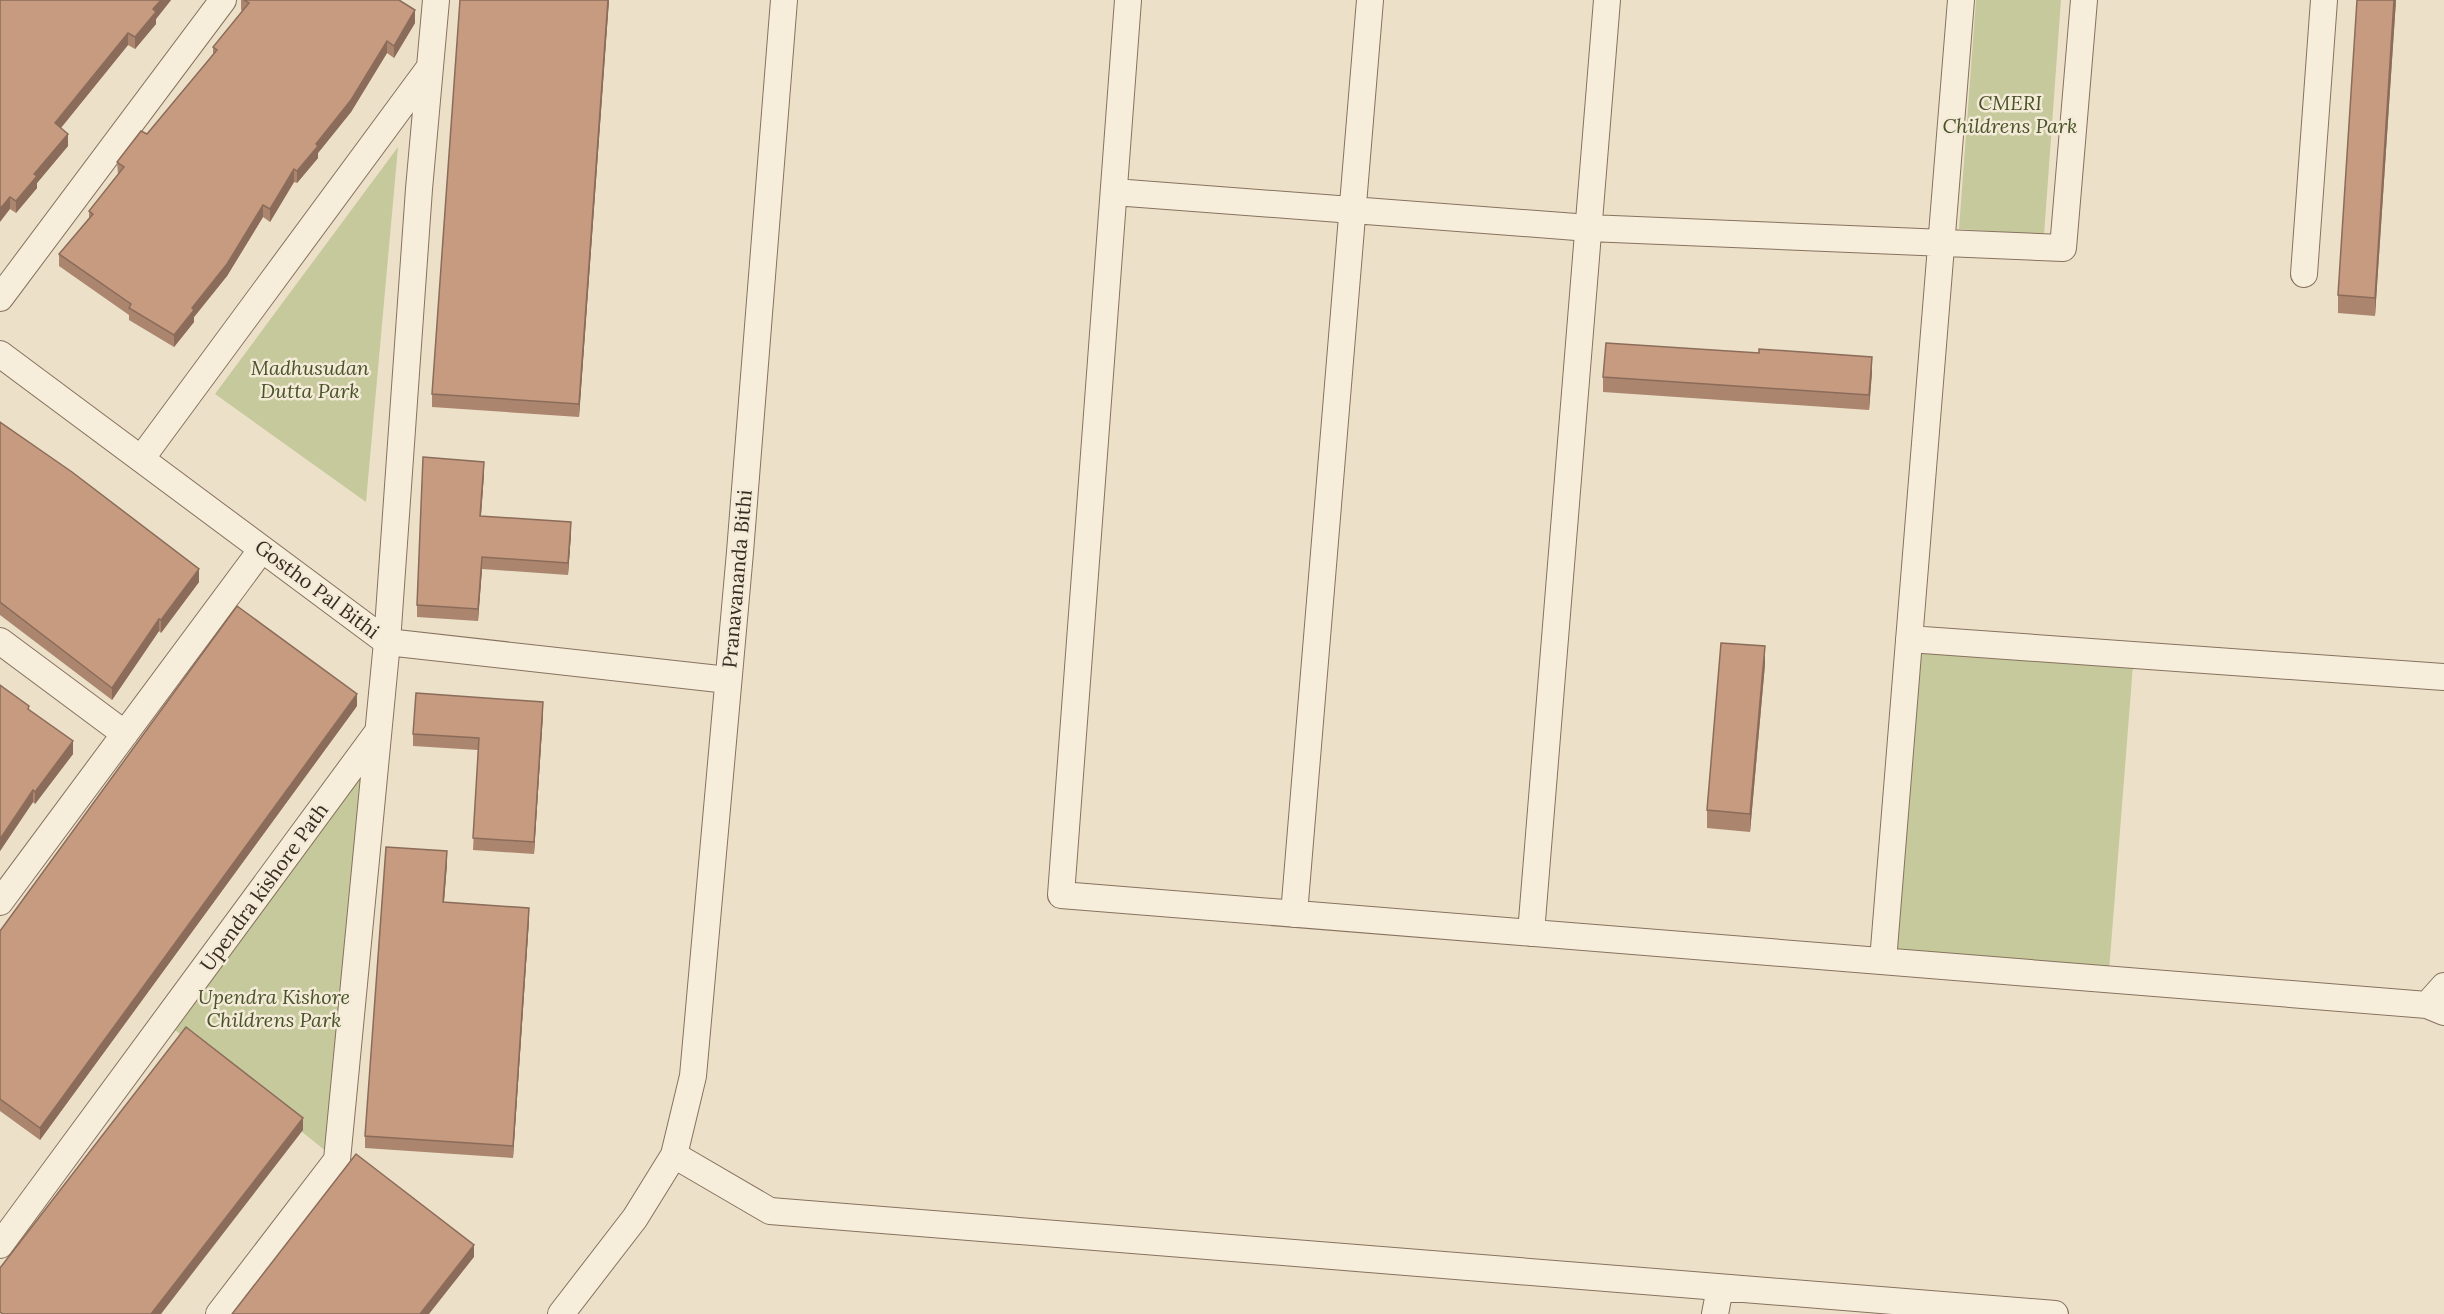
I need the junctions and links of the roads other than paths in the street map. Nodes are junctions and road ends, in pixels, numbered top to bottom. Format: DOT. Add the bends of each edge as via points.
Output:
graph roads {
  1 [pos="223,0"];
  2 [pos="436,0"];
  3 [pos="784,0"];
  4 [pos="1128,0"];
  5 [pos="1370,0"];
  6 [pos="1608,0"];
  7 [pos="1961,0"];
  8 [pos="2084,0"];
  9 [pos="2324,0"];
  10 [pos="430,67"];
  11 [pos="1114,192"];
  12 [pos="1353,208"];
  13 [pos="1589,228"];
  14 [pos="1941,241"];
  15 [pos="2304,274"];
  16 [pos="0,298"];
  17 [pos="0,354"];
  18 [pos="141,459"];
  19 [pos="262,549"];
  20 [pos="1909,639"];
  21 [pos="0,641"];
  22 [pos="387,642"];
  23 [pos="2444,677"];
  24 [pos="728,680"];
  25 [pos="378,732"];
  26 [pos="125,734"];
  27 [pos="0,902"];
  28 [pos="1294,914"];
  29 [pos="1531,933"];
  30 [pos="1883,961"];
  31 [pos="2444,986"];
  32 [pos="2436,1009"];
  33 [pos="674,1155"];
  34 [pos="0,1245"];
  35 [pos="1720,1288"];
  36 [pos="1874,1307"];
  37 [pos="219,1314"];
  38 [pos="561,1314"];
  39 [pos="1714,1314"];
  40 [pos="2055,1314"];
  1 -- 16 [label="street"];
  2 -- 10 [label="street"];
  3 -- 24 [label="street, Pranavananda Bithi"];
  4 -- 11 [label="street"];
  5 -- 12 [label="street"];
  6 -- 13 [label="street"];
  7 -- 14 [label="street"];
  8 -- 14 [label="street" via="2063,248"];
  9 -- 15 [label="street"];
  10 -- 18 [label="street"];
  10 -- 22 [label="street"];
  11 -- 12 [label="street"];
  11 -- 28 [label="street" via="1061,895"];
  12 -- 13 [label="street"];
  12 -- 28 [label="street"];
  13 -- 14 [label="street"];
  13 -- 29 [label="street"];
  14 -- 20 [label="street"];
  17 -- 18 [label="street, Gostho Pal Bithi"];
  18 -- 19 [label="street, Gostho Pal Bithi"];
  19 -- 22 [label="street, Gostho Pal Bithi"];
  19 -- 26 [label="street"];
  20 -- 23 [label="street"];
  20 -- 30 [label="street"];
  21 -- 26 [label="street"];
  22 -- 24 [label="street, Gostho Pal Bithi"];
  22 -- 25 [label="street"];
  24 -- 33 [label="street, Pranavananda Bithi" via="693,1076"];
  25 -- 34 [label="street, Upendra kishore Path"];
  25 -- 37 [label="street" via="337,1160"];
  26 -- 27 [label="street"];
  28 -- 29 [label="street"];
  29 -- 30 [label="street"];
  30 -- 32 [label="street"];
  31 -- 32 [label="street"];
  33 -- 35 [label="street" via="770,1211"];
  33 -- 38 [label="street, Pranavananda Bithi" via="635,1218"];
  35 -- 36 [label="street"];
  35 -- 39 [label="street"];
  36 -- 40 [label="street"];
}
